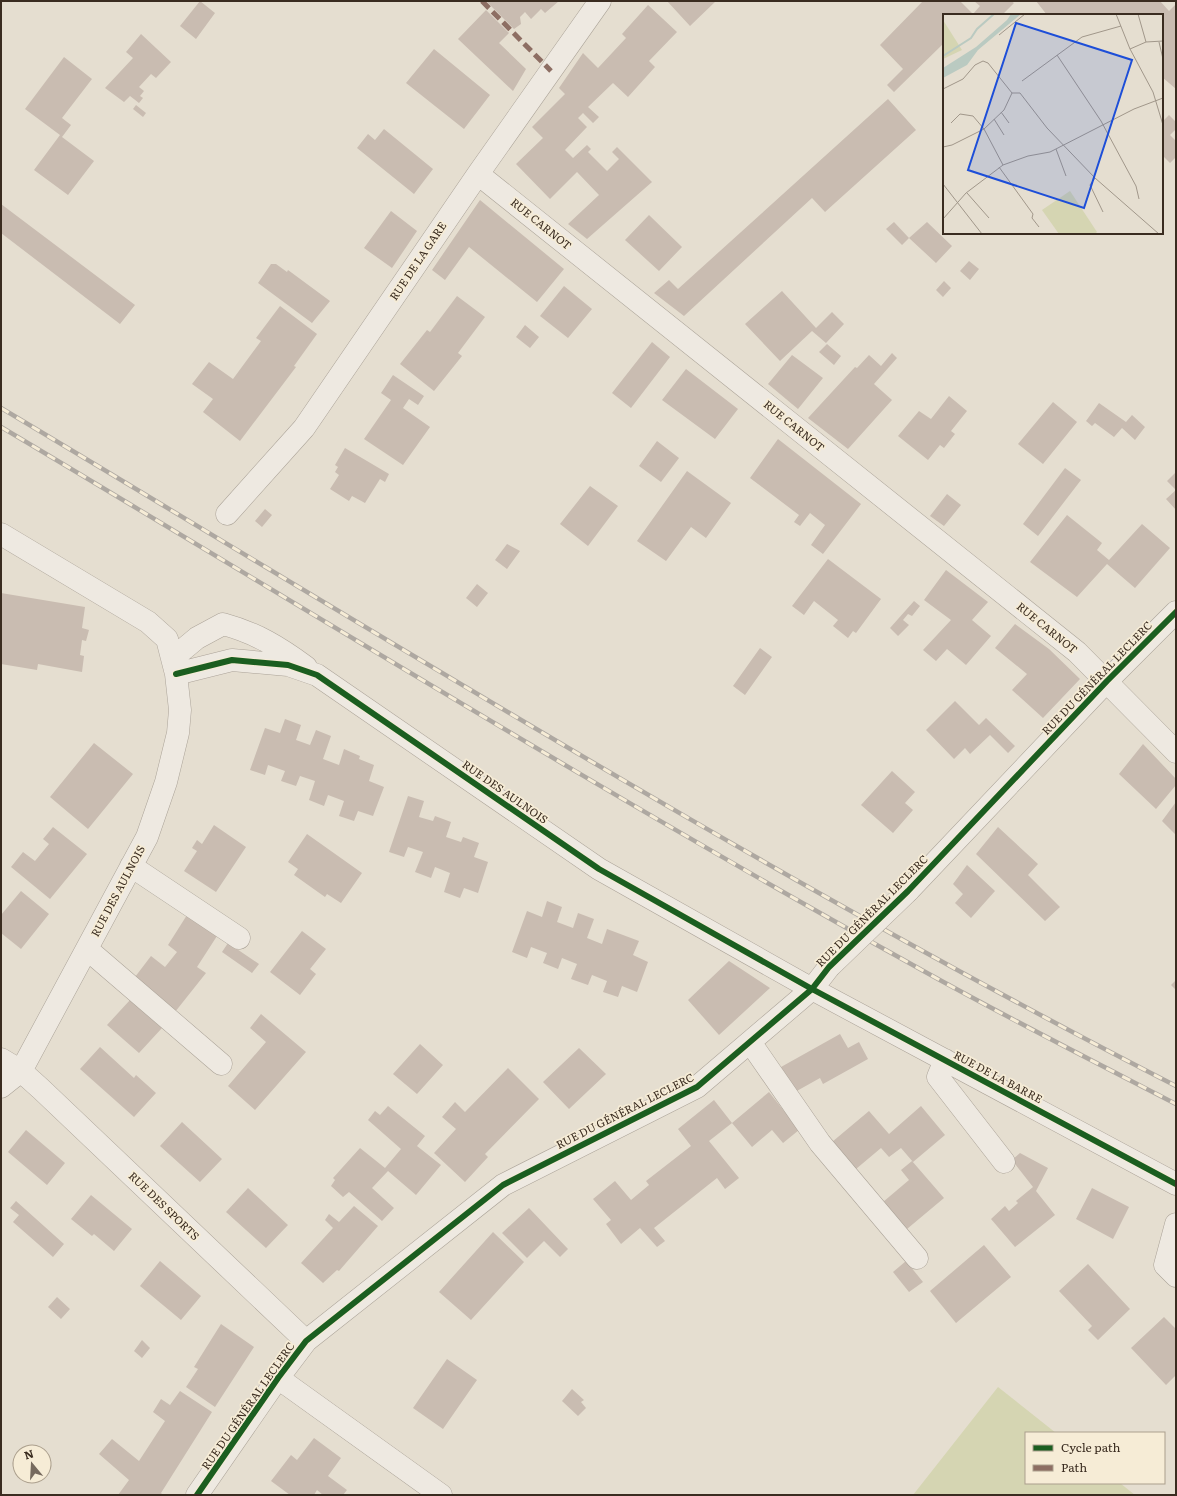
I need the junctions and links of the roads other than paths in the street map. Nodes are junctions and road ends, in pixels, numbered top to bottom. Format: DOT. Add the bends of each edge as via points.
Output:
graph roads {
  1 [pos="600,1"];
  2 [pos="478,174"];
  3 [pos="227,514"];
  4 [pos="1,534"];
  5 [pos="1176,612"];
  6 [pos="175,666"];
  7 [pos="317,675"];
  8 [pos="1107,681"];
  9 [pos="1176,752"];
  10 [pos="131,866"];
  11 [pos="239,938"];
  12 [pos="87,949"];
  13 [pos="812,989"];
  14 [pos="750,1042"];
  15 [pos="1,1059"];
  16 [pos="945,1060"];
  17 [pos="221,1064"];
  18 [pos="21,1071"];
  19 [pos="1,1087"];
  20 [pos="1004,1162"];
  21 [pos="1176,1184"];
  22 [pos="1176,1224"];
  23 [pos="917,1258"];
  24 [pos="1176,1276"];
  25 [pos="306,1341"];
  26 [pos="278,1378"];
  27 [pos="197,1495"];
  28 [pos="441,1495"];
  1 -- 2 [label="street, RUE DE LA GARE"];
  2 -- 3 [label="street, RUE DE LA GARE" via="304,428"];
  2 -- 8 [label="street, RUE CARNOT" via="1077,652"];
  4 -- 6 [label="street" via="148,622 167,639"];
  5 -- 8 [label="street, RUE DU GÉNÉRAL LECLERC"];
  6 -- 7 [label="street, RUE DES AULNOIS" via="232,660 288,665"];
  6 -- 7 [label="street" via="197,638 223,624 248,631 281,648"];
  6 -- 10 [label="street, RUE DES AULNOIS" via="180,710 178,733 166,782 147,837"];
  7 -- 13 [label="street, RUE DES AULNOIS" via="599,869"];
  8 -- 9 [label="street, RUE CARNOT"];
  8 -- 13 [label="street, RUE DU GÉNÉRAL LECLERC, bridge" via="908,891 830,967"];
  10 -- 11 [label="street"];
  10 -- 12 [label="street, RUE DES AULNOIS"];
  12 -- 17 [label="street"];
  12 -- 18 [label="street, RUE DES AULNOIS"];
  13 -- 14 [label="street, RUE DU GÉNÉRAL LECLERC"];
  13 -- 16 [label="street, RUE DE LA BARRE"];
  14 -- 23 [label="street" via="820,1143"];
  14 -- 25 [label="street, RUE DU GÉNÉRAL LECLERC" via="697,1087 503,1185"];
  15 -- 18 [label="street, RUE DES SPORTS"];
  16 -- 20 [label="street" via="938,1077"];
  16 -- 21 [label="street, RUE DE LA BARRE"];
  18 -- 19 [label="street, RUE DES AULNOIS"];
  18 -- 25 [label="street, RUE DES SPORTS"];
  22 -- 24 [label="street" via="1165,1265"];
  25 -- 26 [label="street, RUE DU GÉNÉRAL LECLERC"];
  26 -- 27 [label="street, RUE DU GÉNÉRAL LECLERC"];
  26 -- 28 [label="street"];
}
